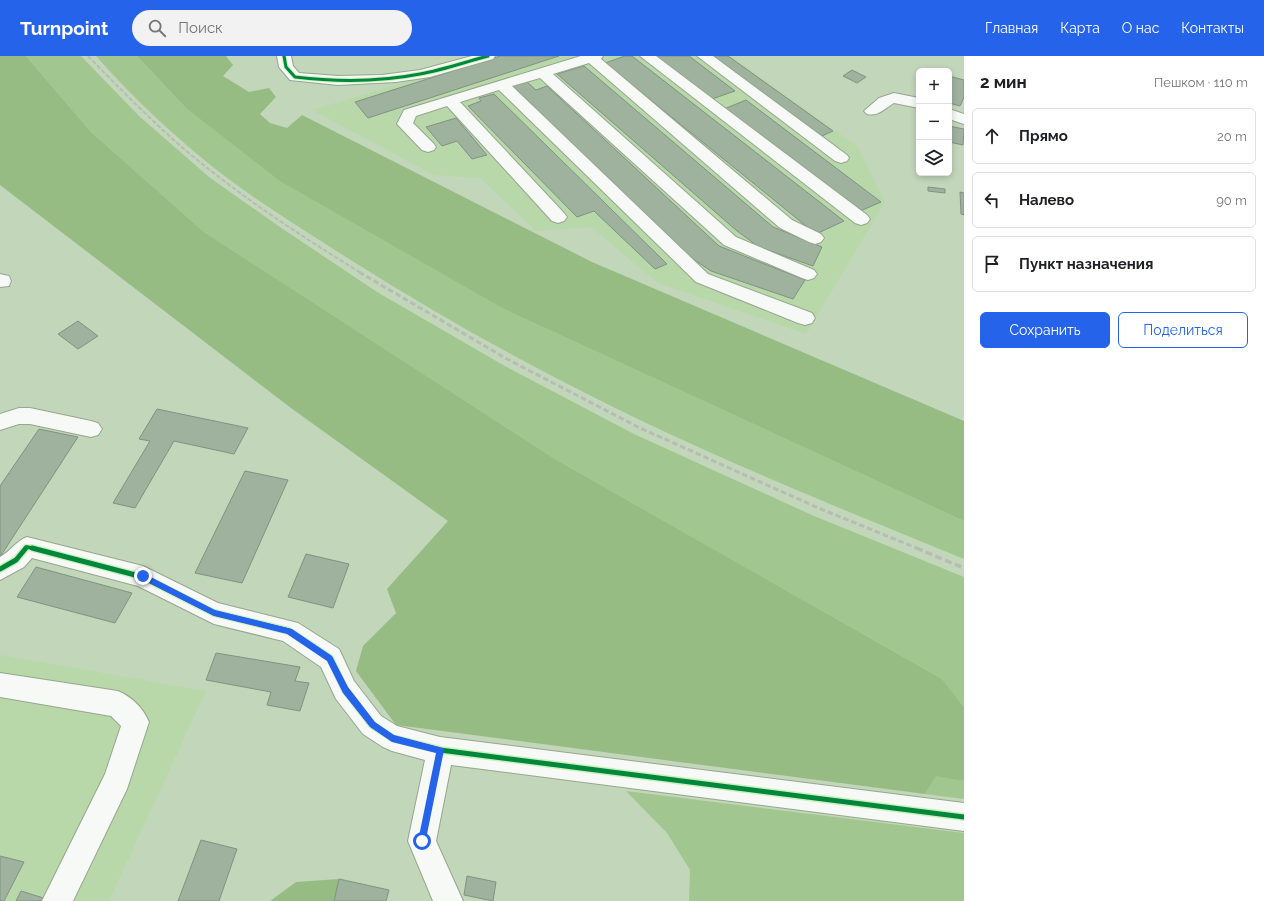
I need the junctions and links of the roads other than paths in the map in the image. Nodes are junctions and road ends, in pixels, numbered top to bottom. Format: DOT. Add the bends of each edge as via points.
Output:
graph roads {
  1 [pos="284,56"];
  2 [pos="488,56"];
  3 [pos="647,56"];
  4 [pos="704,56"];
  5 [pos="594,57"];
  6 [pos="542,72"];
  7 [pos="501,84"];
  8 [pos="449,100"];
  9 [pos="916,102"];
  10 [pos="872,111"];
  11 [pos="952,115"];
  12 [pos="964,119"];
  13 [pos="428,147"];
  14 [pos="841,158"];
  15 [pos="558,218"];
  16 [pos="861,219"];
  17 [pos="815,238"];
  18 [pos="808,274"];
  19 [pos="805,318"];
  20 [pos="0,422"];
  21 [pos="91,429"];
  22 [pos="0,569"];
  23 [pos="0,685"];
  24 [pos="440,750"];
  25 [pos="964,817"];
  26 [pos="57,901"];
  27 [pos="448,901"];
  1 -- 2 [label="street" via="286,67 295,77 318,80 410,76"];
  3 -- 16 [label="street"];
  4 -- 14 [label="street"];
  5 -- 6 [label="street"];
  5 -- 17 [label="street" via="786,224"];
  6 -- 7 [label="street"];
  6 -- 18 [label="street" via="730,241"];
  7 -- 8 [label="street"];
  7 -- 19 [label="street" via="702,278"];
  8 -- 13 [label="street" via="409,113 405,124"];
  8 -- 15 [label="street"];
  9 -- 10 [label="street" via="898,97 889,98"];
  11 -- 12 [label="street"];
  20 -- 21 [label="street" via="19,416 30,416"];
  22 -- 24 [label="street" via="16,560 27,547 143,576 214,613 289,631 330,658 345,690 372,725 392,738"];
  23 -- 26 [label="street" via="118,704 136,722 117,779"];
  24 -- 25 [label="street"];
  24 -- 27 [label="street" via="422,841"];
}
